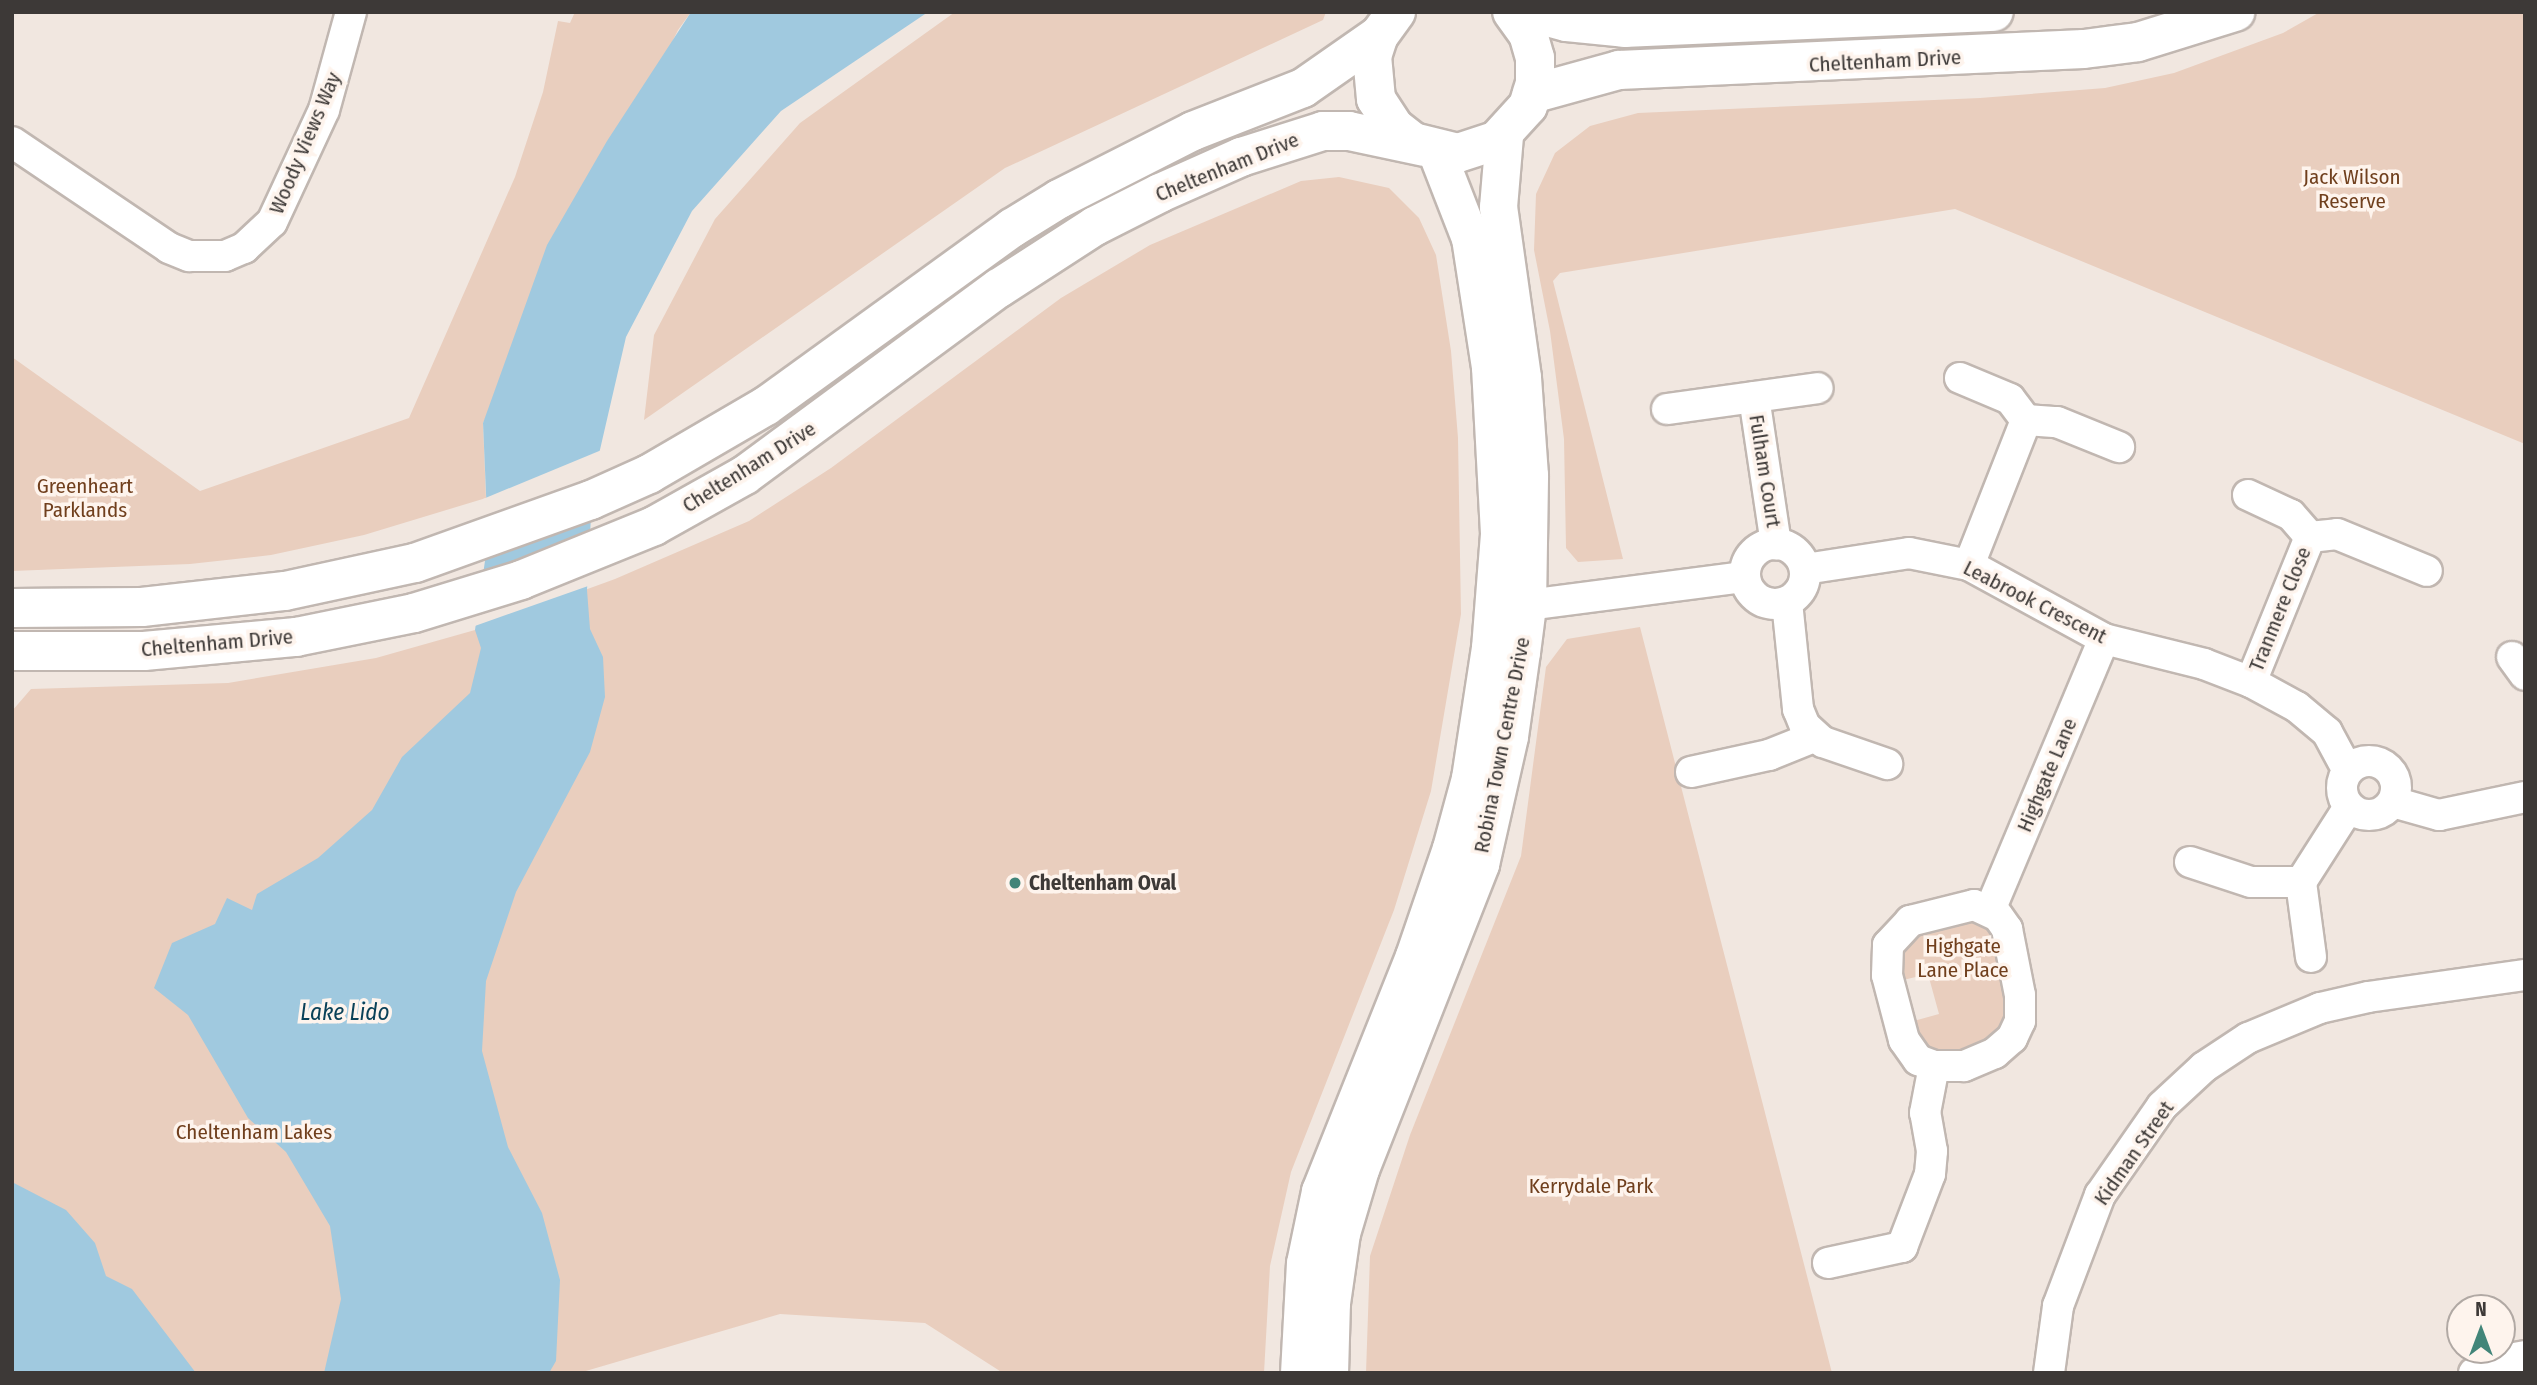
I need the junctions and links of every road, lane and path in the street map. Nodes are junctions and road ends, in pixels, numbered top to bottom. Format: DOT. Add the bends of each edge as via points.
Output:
graph roads {
  1 [pos="351,12"];
  2 [pos="1511,12"];
  3 [pos="1529,12"];
  4 [pos="1994,12"];
  5 [pos="2235,12"];
  6 [pos="1387,24"];
  7 [pos="1532,94"];
  8 [pos="1504,135"];
  9 [pos="12,142"];
  10 [pos="1430,149"];
  11 [pos="1960,378"];
  12 [pos="1818,388"];
  13 [pos="1754,397"];
  14 [pos="1667,409"];
  15 [pos="2026,420"];
  16 [pos="2119,447"];
  17 [pos="2248,495"];
  18 [pos="2310,537"];
  19 [pos="1776,544"];
  20 [pos="1969,565"];
  21 [pos="1805,569"];
  22 [pos="2427,571"];
  23 [pos="1745,577"];
  24 [pos="1787,602"];
  25 [pos="12,608"];
  26 [pos="1511,608"];
  27 [pos="2104,639"];
  28 [pos="12,651"];
  29 [pos="2251,682"];
  30 [pos="1814,737"];
  31 [pos="1887,764"];
  32 [pos="2348,771"];
  33 [pos="1691,772"];
  34 [pos="2525,797"];
  35 [pos="2393,802"];
  36 [pos="2349,807"];
  37 [pos="2190,862"];
  38 [pos="2301,882"];
  39 [pos="1990,910"];
  40 [pos="2311,957"];
  41 [pos="2525,975"];
  42 [pos="1934,1066"];
  43 [pos="1828,1264"];
  44 [pos="2525,1356"];
  45 [pos="1299,1373"];
  46 [pos="1329,1373"];
  47 [pos="2049,1373"];
  48 [pos="2474,1373"];
  1 -- 9 [label="street, Woody Views Way" via="324,110 272,222 244,248 225,256 189,256 169,248"];
  2 -- 7 [label="main road" via="1528,34 1535,58"];
  3 -- 4 [label="main road, Cheltenham Drive" via="1567,22 1625,28"];
  5 -- 7 [label="main road, Cheltenham Drive" via="2138,42 2084,50 1619,70"];
  6 -- 10 [label="main road" via="1371,66 1376,99 1394,127"];
  6 -- 25 [label="main road, Cheltenham Drive" via="1303,88 1193,131 1059,199 1002,234 766,406 649,474 539,521 415,563 339,581 215,601"];
  7 -- 8 [label="main road" via="1522,117"];
  8 -- 10 [label="main road, Cheltenham Drive" via="1468,151"];
  8 -- 26 [label="street, Robina Town Centre Drive" via="1498,206 1527,438"];
  10 -- 26 [label="street, Robina Town Centre Drive" via="1470,238 1490,368"];
  10 -- 28 [label="main road, Cheltenham Drive" via="1349,131 1323,131 1241,157 1160,193 1048,255 745,475 654,526 521,580 414,613 222,646"];
  11 -- 15 [label="street" via="2011,399"];
  12 -- 13 [label="street, Fulham Court"];
  13 -- 14 [label="street, Fulham Court"];
  13 -- 19 [label="street, Fulham Court"];
  15 -- 16 [label="street" via="2057,422"];
  15 -- 20 [label="street"];
  17 -- 18 [label="street, Tranmere Close" via="2291,515"];
  18 -- 22 [label="street, Tranmere Close" via="2337,534"];
  18 -- 29 [label="street, Tranmere Close"];
  19 -- 21 [label="street" via="1792,549"];
  19 -- 23 [label="street" via="1751,557"];
  20 -- 21 [label="street, Leabrook Crescent" via="1909,553"];
  20 -- 27 [label="street, Leabrook Crescent"];
  21 -- 24 [label="street" via="1803,586"];
  23 -- 24 [label="street" via="1750,590 1764,602"];
  23 -- 26 [label="street"];
  24 -- 30 [label="street" via="1798,709"];
  26 -- 45 [label="street, Robina Town Centre Drive" via="1451,848 1414,956 1320,1191 1305,1264"];
  26 -- 46 [label="street, Robina Town Centre Drive" via="1509,736 1480,864 1360,1169 1341,1233 1331,1304"];
  27 -- 29 [label="street, Leabrook Crescent" via="2204,664"];
  27 -- 39 [label="street, Highgate Lane"];
  29 -- 32 [label="street, Leabrook Crescent" via="2297,707 2327,732"];
  30 -- 31 [label="street"];
  30 -- 33 [label="street" via="1769,755"];
  32 -- 35 [label="street" via="2367,762 2388,768 2396,786"];
  32 -- 36 [label="street" via="2342,789"];
  34 -- 35 [label="street" via="2439,815"];
  35 -- 36 [label="street" via="2378,814 2366,815"];
  36 -- 38 [label="street"];
  37 -- 38 [label="street" via="2252,882"];
  38 -- 40 [label="street"];
  39 -- 42 [label="street" via="2007,929 2020,995 2020,1021 2012,1038 1995,1053 1964,1066"];
  39 -- 42 [label="street" via="1974,905 1925,915 1900,928 1888,945 1887,975 1904,1040 1918,1060"];
  41 -- 47 [label="street, Kidman Street" via="2320,1008 2248,1038 2204,1068 2162,1107 2100,1195 2058,1306"];
  42 -- 43 [label="street" via="1925,1113 1932,1151 1930,1174 1902,1247"];
  44 -- 48 [label="street" via="2492,1362"];
}
